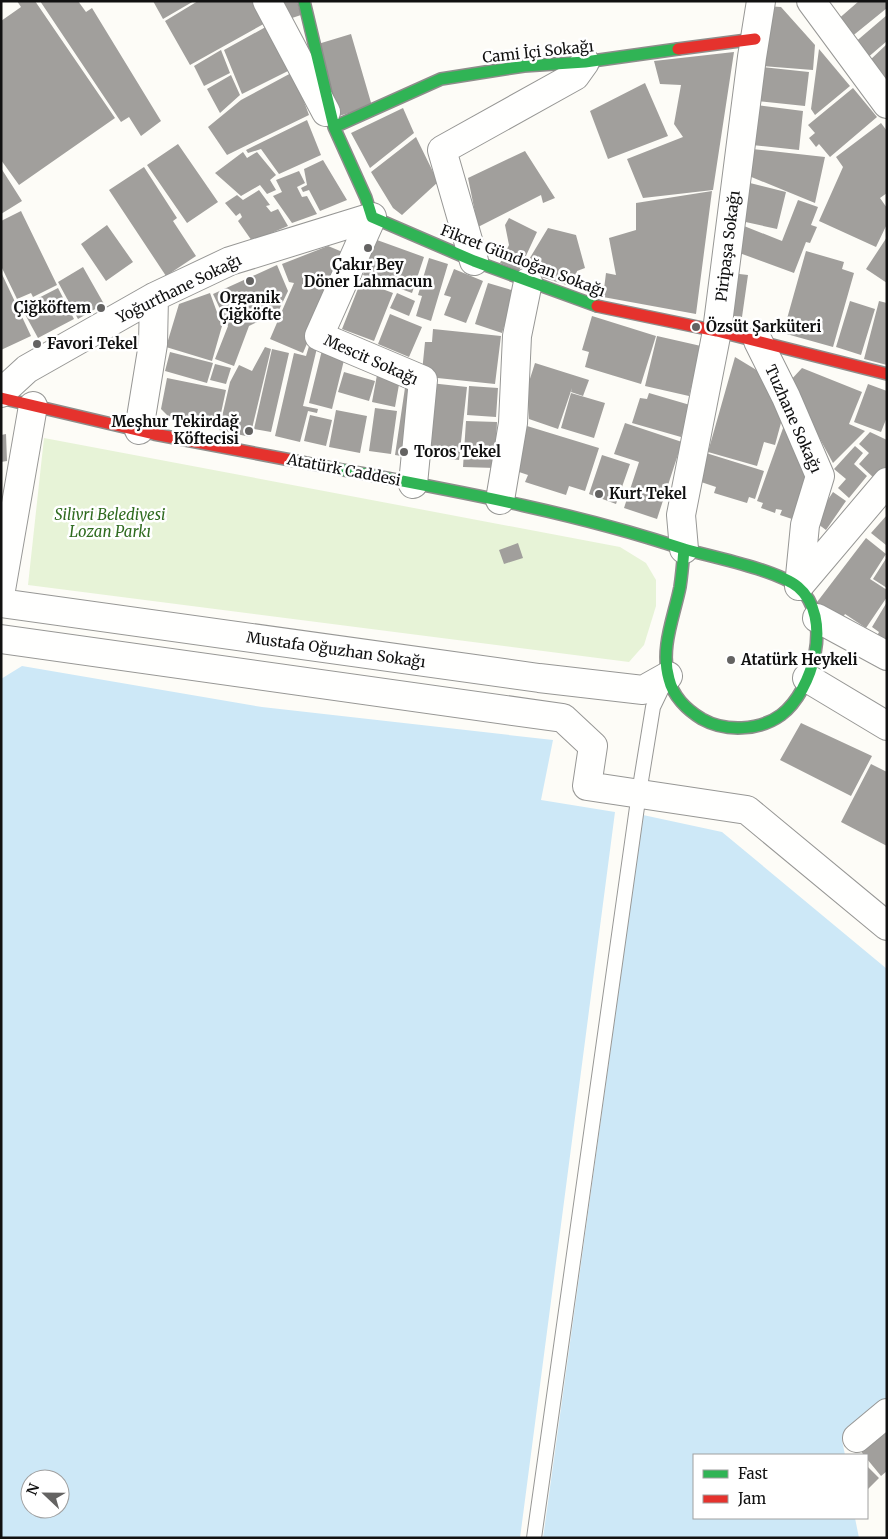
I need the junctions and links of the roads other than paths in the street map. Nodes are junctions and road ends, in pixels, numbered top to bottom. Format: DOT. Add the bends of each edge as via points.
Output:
graph roads {
  1 [pos="267,1"];
  2 [pos="304,1"];
  3 [pos="761,1"];
  4 [pos="811,1"];
  5 [pos="755,39"];
  6 [pos="585,62"];
  7 [pos="887,104"];
  8 [pos="334,127"];
  9 [pos="372,217"];
  10 [pos="474,261"];
  11 [pos="528,282"];
  12 [pos="154,297"];
  13 [pos="717,330"];
  14 [pos="758,341"];
  15 [pos="887,374"];
  16 [pos="1,393"];
  17 [pos="1,398"];
  18 [pos="32,406"];
  19 [pos="139,430"];
  20 [pos="887,482"];
  21 [pos="413,484"];
  22 [pos="500,500"];
  23 [pos="684,548"];
  24 [pos="799,586"];
  25 [pos="1,590"];
  26 [pos="1,603"];
  27 [pos="817,618"];
  28 [pos="1,639"];
  29 [pos="887,656"];
  30 [pos="668,676"];
  31 [pos="807,678"];
  32 [pos="887,726"];
  33 [pos="639,793"];
  34 [pos="887,926"];
  35 [pos="887,1413"];
  36 [pos="857,1438"];
  37 [pos="534,1538"];
  1 -- 8 [label="street"];
  2 -- 8 [label="street"];
  3 -- 5 [label="street, Piripaşa Sokağı"];
  4 -- 7 [label="street"];
  5 -- 6 [label="street, Cami İçi Sokağı"];
  5 -- 13 [label="street, Piripaşa Sokağı"];
  6 -- 8 [label="street, Cami İçi Sokağı" via="524,66 441,79"];
  6 -- 10 [label="street" via="575,76 442,150"];
  8 -- 9 [label="street"];
  9 -- 10 [label="street, Fikret Gündoğan Sokağı"];
  9 -- 12 [label="street, Yoğurthane Sokağı" via="230,261"];
  9 -- 21 [label="street, Mescit Sokağı" via="319,336 423,380"];
  10 -- 11 [label="street, Fikret Gündoğan Sokağı"];
  11 -- 13 [label="street, Fikret Gündoğan Sokağı" via="604,309"];
  11 -- 22 [label="street" via="517,336 513,422"];
  12 -- 16 [label="street, Yoğurthane Sokağı" via="26,369"];
  12 -- 19 [label="street" via="153,344"];
  13 -- 14 [label="street, Fikret Gündoğan Sokağı"];
  13 -- 23 [label="street, Piripaşa Sokağı" via="681,515"];
  14 -- 15 [label="street, Fikret Gündoğan Sokağı"];
  14 -- 24 [label="street, Tuzhane Sokağı" via="820,476 804,525"];
  17 -- 18 [label="street, Atatürk Caddesi"];
  18 -- 19 [label="street, Atatürk Caddesi"];
  18 -- 25 [label="street"];
  19 -- 21 [label="street, Atatürk Caddesi"];
  20 -- 24 [label="street"];
  21 -- 22 [label="street, Atatürk Caddesi"];
  22 -- 23 [label="street, Atatürk Caddesi"];
  23 -- 24 [label="street" via="784,578"];
  23 -- 30 [label="street" via="666,657"];
  24 -- 27 [label="street" via="808,596"];
  26 -- 30 [label="street, Mustafa Oğuzhan Sokağı" via="643,690"];
  27 -- 29 [label="street"];
  27 -- 31 [label="street" via="819,637"];
  28 -- 33 [label="street" via="563,718 593,746 587,786"];
  30 -- 31 [label="street" via="675,694 691,712 705,721 726,727 751,728 777,718 792,704"];
  30 -- 33 [label="lane" via="653,707"];
  31 -- 32 [label="street"];
  33 -- 34 [label="street" via="746,810"];
  33 -- 37 [label="lane"];
  35 -- 36 [label="street"];
}
